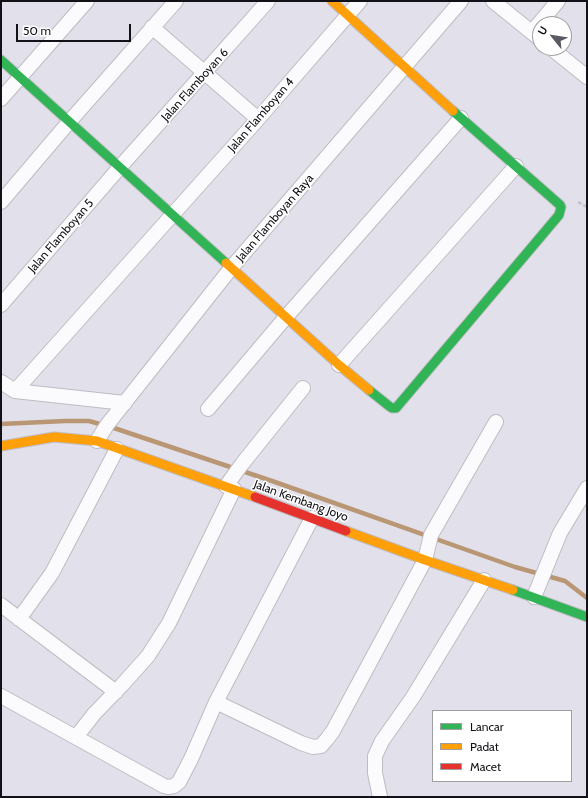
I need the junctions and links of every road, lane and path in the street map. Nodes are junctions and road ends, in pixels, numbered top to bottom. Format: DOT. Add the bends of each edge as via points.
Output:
graph roads {
  1 [pos="87,1"];
  2 [pos="176,1"];
  3 [pos="268,1"];
  4 [pos="332,1"];
  5 [pos="360,1"];
  6 [pos="461,1"];
  7 [pos="493,1"];
  8 [pos="558,1"];
  9 [pos="348,15"];
  10 [pos="549,16"];
  11 [pos="152,28"];
  12 [pos="532,33"];
  13 [pos="560,56"];
  14 [pos="1,60"];
  15 [pos="405,67"];
  16 [pos="205,73"];
  17 [pos="20,77"];
  18 [pos="587,77"];
  19 [pos="1,99"];
  20 [pos="462,118"];
  21 [pos="258,120"];
  22 [pos="69,122"];
  23 [pos="516,166"];
  24 [pos="120,168"];
  25 [pos="1,202"];
  26 [pos="172,214"];
  27 [pos="232,267"];
  28 [pos="1,305"];
  29 [pos="286,317"];
  30 [pos="339,364"];
  31 [pos="1,382"];
  32 [pos="304,388"];
  33 [pos="15,391"];
  34 [pos="125,403"];
  35 [pos="208,409"];
  36 [pos="496,422"];
  37 [pos="97,441"];
  38 [pos="1,446"];
  39 [pos="117,449"];
  40 [pos="230,488"];
  41 [pos="587,488"];
  42 [pos="312,518"];
  43 [pos="425,560"];
  44 [pos="484,580"];
  45 [pos="534,597"];
  46 [pos="1,606"];
  47 [pos="587,617"];
  48 [pos="19,619"];
  49 [pos="116,692"];
  50 [pos="1,696"];
  51 [pos="216,702"];
  52 [pos="76,737"];
  53 [pos="380,797"];
  1 -- 17 [label="street"];
  2 -- 11 [label="street"];
  3 -- 16 [label="street, Jalan Flamboyan 6"];
  4 -- 9 [label="street"];
  5 -- 9 [label="street, Jalan Flamboyan 4"];
  6 -- 15 [label="street, Jalan Flamboyan Raya"];
  7 -- 12 [label="street"];
  8 -- 10 [label="street"];
  9 -- 15 [label="street"];
  9 -- 21 [label="street, Jalan Flamboyan 4"];
  11 -- 16 [label="street"];
  11 -- 22 [label="street"];
  13 -- 18 [label="street"];
  14 -- 17 [label="street"];
  15 -- 20 [label="street"];
  15 -- 27 [label="street, Jalan Flamboyan Raya"];
  16 -- 21 [label="street"];
  16 -- 24 [label="street, Jalan Flamboyan 6"];
  17 -- 19 [label="street"];
  17 -- 22 [label="street"];
  20 -- 23 [label="street"];
  20 -- 29 [label="street"];
  21 -- 26 [label="street, Jalan Flamboyan 4"];
  22 -- 24 [label="street"];
  22 -- 25 [label="street"];
  23 -- 30 [label="street"];
  23 -- 30 [label="street" via="560,205 561,211 396,408 389,406"];
  24 -- 26 [label="street"];
  24 -- 28 [label="street, Jalan Flamboyan 5"];
  26 -- 27 [label="street"];
  26 -- 33 [label="street, Jalan Flamboyan 4"];
  27 -- 29 [label="street"];
  27 -- 34 [label="street, Jalan Flamboyan Raya"];
  29 -- 30 [label="street"];
  29 -- 35 [label="street"];
  31 -- 33 [label="street"];
  32 -- 40 [label="street" via="242,464"];
  33 -- 34 [label="street"];
  34 -- 37 [label="street, Jalan Flamboyan Raya"];
  36 -- 43 [label="street" via="431,535"];
  37 -- 38 [label="street, Jalan Kembang Joyo" via="54,438"];
  37 -- 39 [label="street, Jalan Kembang Joyo"];
  39 -- 40 [label="street, Jalan Kembang Joyo"];
  39 -- 48 [label="street" via="52,573"];
  40 -- 42 [label="street, Jalan Kembang Joyo"];
  40 -- 49 [label="street" via="169,623 148,656"];
  41 -- 45 [label="street" via="560,533"];
  42 -- 43 [label="street, Jalan Kembang Joyo"];
  42 -- 51 [label="street"];
  43 -- 44 [label="street, Jalan Kembang Joyo"];
  43 -- 51 [label="street" via="333,731 321,746 313,747 301,743"];
  44 -- 45 [label="street, Jalan Kembang Joyo"];
  44 -- 53 [label="street" via="413,696 382,741 375,756 375,773"];
  45 -- 47 [label="street, Jalan Kembang Joyo"];
  46 -- 48 [label="street"];
  48 -- 49 [label="street"];
  49 -- 52 [label="street"];
  50 -- 52 [label="street"];
  51 -- 52 [label="street" via="191,759 179,782 174,786 164,786"];
}
